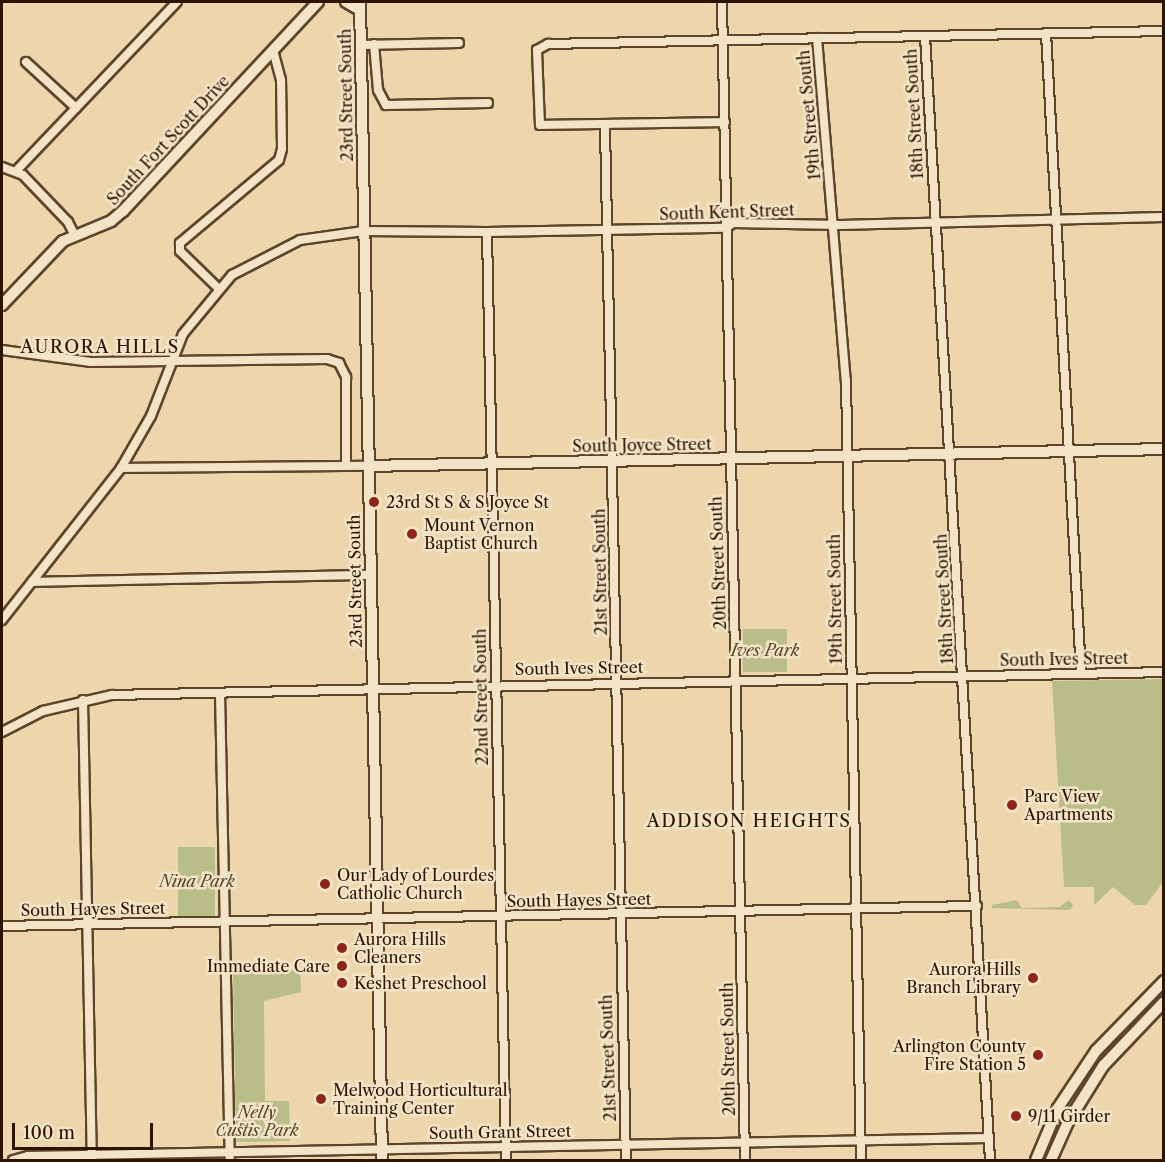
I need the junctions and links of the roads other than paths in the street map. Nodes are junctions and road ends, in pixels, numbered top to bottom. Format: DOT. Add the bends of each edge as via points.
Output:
graph roads {
  1 [pos="177,2"];
  2 [pos="318,2"];
  3 [pos="346,2"];
  4 [pos="722,2"];
  5 [pos="360,6"];
  6 [pos="1164,31"];
  7 [pos="1046,33"];
  8 [pos="925,36"];
  9 [pos="817,38"];
  10 [pos="723,39"];
  11 [pos="459,43"];
  12 [pos="374,44"];
  13 [pos="360,45"];
  14 [pos="273,50"];
  15 [pos="26,62"];
  16 [pos="488,103"];
  17 [pos="76,108"];
  18 [pos="725,122"];
  19 [pos="605,126"];
  20 [pos="2,167"];
  21 [pos="16,171"];
  22 [pos="1164,217"];
  23 [pos="1057,219"];
  24 [pos="935,222"];
  25 [pos="833,225"];
  26 [pos="726,228"];
  27 [pos="606,230"];
  28 [pos="363,231"];
  29 [pos="487,232"];
  30 [pos="74,234"];
  31 [pos="219,289"];
  32 [pos="2,305"];
  33 [pos="2,350"];
  34 [pos="171,360"];
  35 [pos="1164,449"];
  36 [pos="1070,451"];
  37 [pos="950,454"];
  38 [pos="847,455"];
  39 [pos="612,459"];
  40 [pos="729,459"];
  41 [pos="491,463"];
  42 [pos="346,466"];
  43 [pos="368,466"];
  44 [pos="121,468"];
  45 [pos="369,575"];
  46 [pos="32,582"];
  47 [pos="2,620"];
  48 [pos="1164,672"];
  49 [pos="1081,673"];
  50 [pos="964,676"];
  51 [pos="851,678"];
  52 [pos="736,680"];
  53 [pos="617,682"];
  54 [pos="495,685"];
  55 [pos="372,688"];
  56 [pos="220,693"];
  57 [pos="83,700"];
  58 [pos="2,732"];
  59 [pos="977,906"];
  60 [pos="856,908"];
  61 [pos="741,911"];
  62 [pos="619,914"];
  63 [pos="500,917"];
  64 [pos="376,919"];
  65 [pos="226,921"];
  66 [pos="87,924"];
  67 [pos="2,926"];
  68 [pos="1164,981"];
  69 [pos="1164,1002"];
  70 [pos="988,1138"];
  71 [pos="861,1140"];
  72 [pos="745,1142"];
  73 [pos="626,1144"];
  74 [pos="505,1146"];
  75 [pos="382,1155"];
  76 [pos="230,1156"];
  77 [pos="92,1158"];
  78 [pos="12,1161"];
  79 [pos="506,1161"];
  80 [pos="626,1161"];
  81 [pos="746,1161"];
  82 [pos="861,1161"];
  83 [pos="990,1161"];
  84 [pos="1036,1161"];
  85 [pos="1051,1161"];
  1 -- 17 [label="street"];
  2 -- 14 [label="street, South Fort Scott Drive"];
  3 -- 5 [label="street"];
  4 -- 10 [label="street, 20th Street South"];
  5 -- 13 [label="street, 23rd Street South"];
  6 -- 7 [label="street"];
  7 -- 8 [label="street"];
  7 -- 23 [label="street"];
  8 -- 9 [label="street"];
  8 -- 24 [label="street, 18th Street South"];
  9 -- 10 [label="street"];
  9 -- 25 [label="street, 19th Street South"];
  10 -- 18 [label="street, 20th Street South"];
  10 -- 19 [label="street" via="548,44 537,50 540,125"];
  11 -- 12 [label="street"];
  12 -- 13 [label="street"];
  12 -- 16 [label="street" via="378,90 386,105"];
  13 -- 28 [label="street, 23rd Street South"];
  14 -- 30 [label="street, South Fort Scott Drive" via="123,211 100,226"];
  14 -- 31 [label="street" via="281,80 282,154 265,173 180,243 180,251"];
  15 -- 17 [label="street"];
  17 -- 21 [label="street"];
  18 -- 19 [label="street"];
  18 -- 26 [label="street, 20th Street South"];
  19 -- 27 [label="street, 21st Street South"];
  20 -- 21 [label="street"];
  21 -- 30 [label="street" via="68,222"];
  22 -- 23 [label="street, South Kent Street"];
  23 -- 24 [label="street, South Kent Street"];
  23 -- 36 [label="street"];
  24 -- 25 [label="street, South Kent Street"];
  24 -- 37 [label="street, 18th Street South"];
  25 -- 26 [label="street, South Kent Street" via="733,224"];
  25 -- 38 [label="street, 19th Street South" via="846,380"];
  26 -- 27 [label="street, South Kent Street"];
  26 -- 40 [label="street, 20th Street South"];
  27 -- 29 [label="street, South Kent Street"];
  27 -- 39 [label="street, 21st Street South"];
  28 -- 29 [label="street, South Kent Street"];
  28 -- 31 [label="street, South Kent Street" via="300,240 241,270"];
  28 -- 43 [label="street, 23rd Street South"];
  29 -- 41 [label="street, 22nd Street South"];
  30 -- 32 [label="street, South Fort Scott Drive"];
  31 -- 34 [label="street, South Kent Street" via="183,334"];
  33 -- 34 [label="street" via="91,362"];
  34 -- 42 [label="street" via="327,359 339,363 345,377"];
  34 -- 44 [label="street, South Kent Street" via="151,416"];
  35 -- 36 [label="street, South Joyce Street"];
  36 -- 37 [label="street, South Joyce Street"];
  36 -- 49 [label="street"];
  37 -- 38 [label="street, South Joyce Street"];
  37 -- 50 [label="street, 18th Street South"];
  38 -- 40 [label="street, South Joyce Street"];
  38 -- 51 [label="street, 19th Street South"];
  39 -- 40 [label="street, South Joyce Street"];
  39 -- 41 [label="street, South Joyce Street"];
  39 -- 53 [label="street, 21st Street South"];
  40 -- 52 [label="street, 20th Street South"];
  41 -- 43 [label="street, South Joyce Street"];
  41 -- 54 [label="street, 22nd Street South"];
  42 -- 43 [label="street, South Joyce Street"];
  42 -- 44 [label="street, South Joyce Street"];
  43 -- 45 [label="street, 23rd Street South"];
  44 -- 46 [label="street, South Kent Street"];
  45 -- 46 [label="street"];
  45 -- 55 [label="street, 23rd Street South"];
  46 -- 47 [label="street, South Kent Street"];
  48 -- 49 [label="street, South Ives Street"];
  49 -- 50 [label="street, South Ives Street"];
  50 -- 51 [label="street, South Ives Street"];
  50 -- 59 [label="street, 18th Street South"];
  51 -- 52 [label="street, South Ives Street"];
  51 -- 60 [label="street, 19th Street South"];
  52 -- 53 [label="street, South Ives Street"];
  52 -- 61 [label="street, 20th Street South"];
  53 -- 54 [label="street, South Ives Street"];
  53 -- 62 [label="street, 21st Street South"];
  54 -- 55 [label="street, South Ives Street"];
  54 -- 63 [label="street, 22nd Street South"];
  55 -- 56 [label="street, South Ives Street"];
  55 -- 64 [label="street, 23rd Street South"];
  56 -- 57 [label="street, South Ives Street" via="112,695"];
  56 -- 65 [label="street"];
  57 -- 58 [label="street, South Ives Street" via="43,711"];
  57 -- 66 [label="street"];
  59 -- 60 [label="street, South Hayes Street"];
  59 -- 70 [label="street, 18th Street South"];
  60 -- 61 [label="street, South Hayes Street"];
  60 -- 71 [label="street, 19th Street South"];
  61 -- 62 [label="street, South Hayes Street"];
  61 -- 72 [label="street, 20th Street South"];
  62 -- 63 [label="street, South Hayes Street"];
  62 -- 73 [label="street, 21st Street South"];
  63 -- 64 [label="street, South Hayes Street"];
  63 -- 74 [label="street, 22nd Street South"];
  64 -- 65 [label="street, South Hayes Street"];
  64 -- 75 [label="street, 23rd Street South"];
  65 -- 66 [label="street, South Hayes Street"];
  65 -- 76 [label="street"];
  66 -- 67 [label="street, South Hayes Street"];
  66 -- 77 [label="street"];
  68 -- 84 [label="street" via="1122,1020 1091,1058 1058,1108"];
  69 -- 85 [label="street" via="1103,1066 1068,1122"];
  70 -- 71 [label="street, South Grant Street"];
  70 -- 83 [label="street, 18th Street South"];
  71 -- 72 [label="street, South Grant Street"];
  71 -- 82 [label="street, 19th Street South"];
  72 -- 73 [label="street, South Grant Street"];
  72 -- 81 [label="street, 20th Street South"];
  73 -- 74 [label="street, South Grant Street"];
  73 -- 80 [label="street, 21st Street South"];
  74 -- 75 [label="street, South Grant Street"];
  74 -- 79 [label="street, 22nd Street South"];
  75 -- 76 [label="street, South Grant Street"];
  76 -- 77 [label="street, South Grant Street"];
  77 -- 78 [label="street, South Grant Street" via="28,1156"];
}
